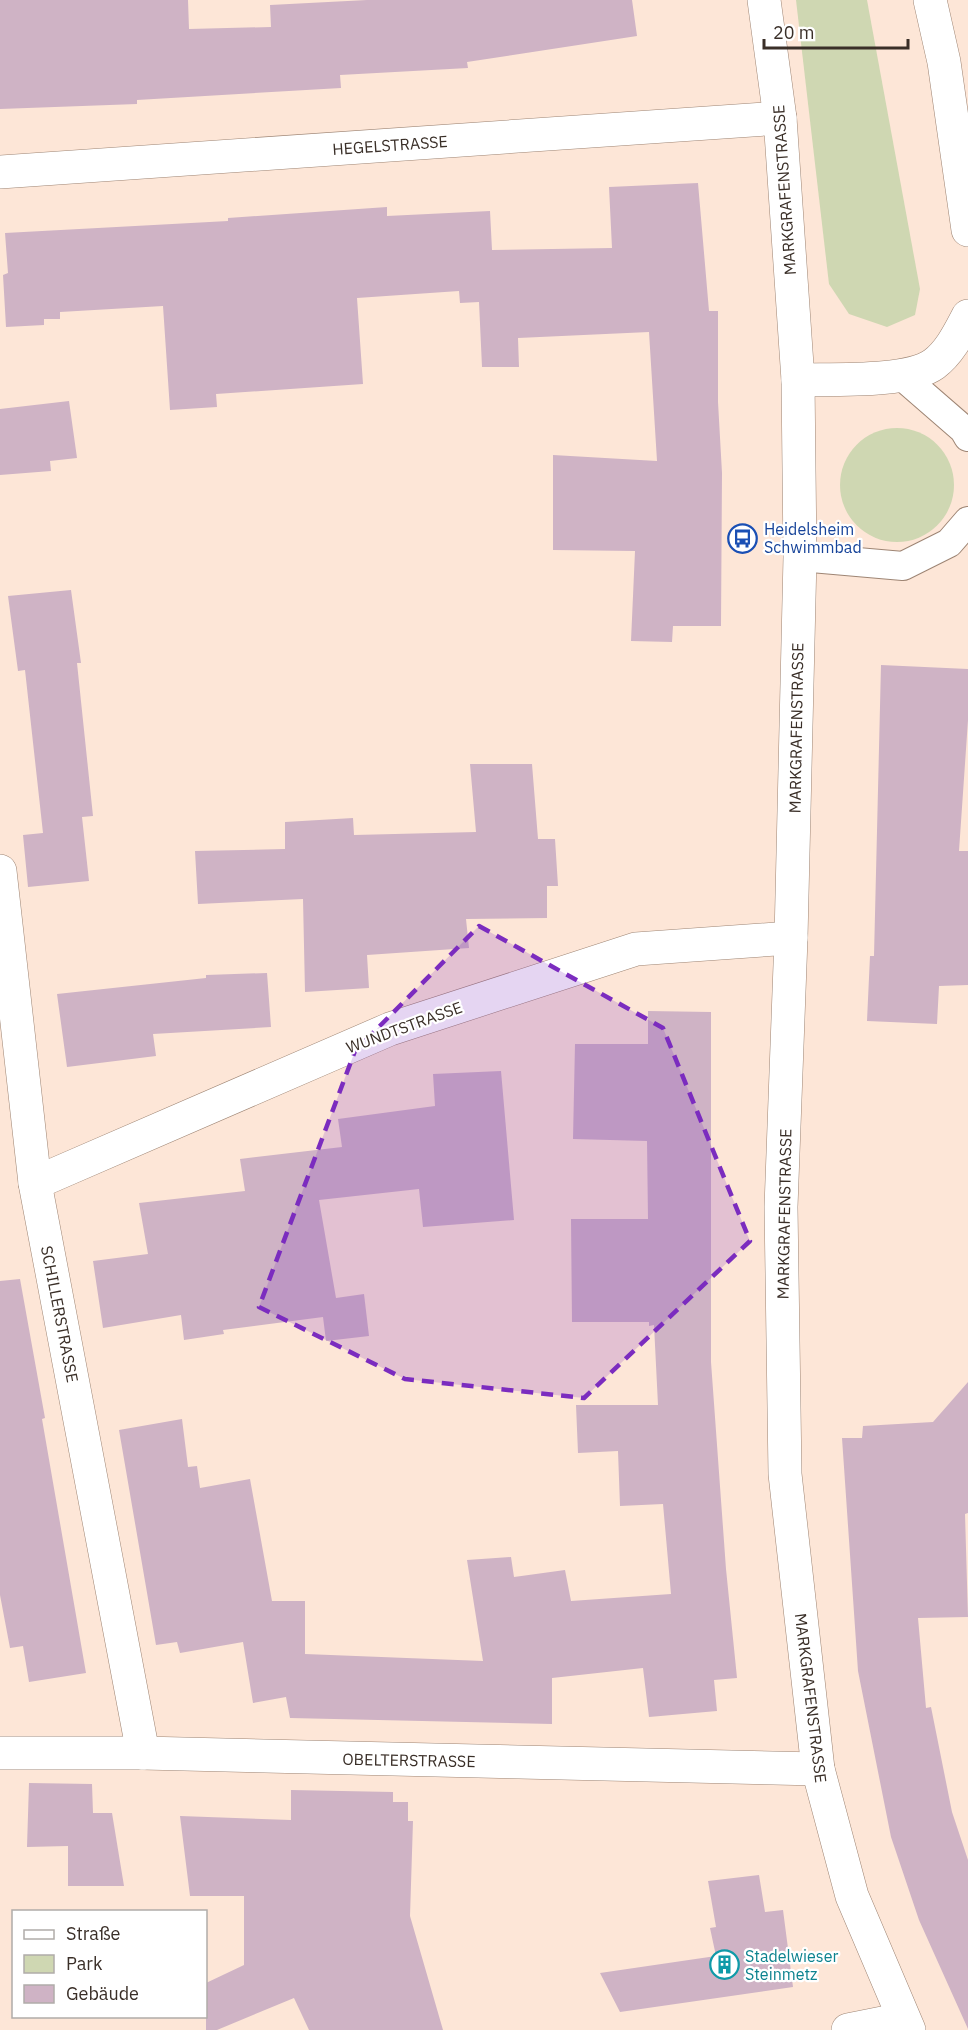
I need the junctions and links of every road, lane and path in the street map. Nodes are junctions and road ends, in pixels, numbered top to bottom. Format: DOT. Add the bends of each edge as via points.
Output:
graph roads {
  1 [pos="764,0"];
  2 [pos="930,0"];
  3 [pos="780,118"];
  4 [pos="0,172"];
  5 [pos="968,231"];
  6 [pos="968,316"];
  7 [pos="903,377"];
  8 [pos="798,380"];
  9 [pos="968,437"];
  10 [pos="968,521"];
  11 [pos="800,557"];
  12 [pos="0,872"];
  13 [pos="791,938"];
  14 [pos="35,1183"];
  15 [pos="0,1753"];
  16 [pos="143,1753"];
  17 [pos="818,1769"];
  18 [pos="906,2024"];
  19 [pos="848,2030"];
  1 -- 3 [label="street, MARKGRAFENSTRASSE"];
  2 -- 5 [label="street" via="944,62"];
  3 -- 4 [label="street, HEGELSTRASSE"];
  3 -- 8 [label="street, MARKGRAFENSTRASSE"];
  6 -- 7 [label="street" via="952,345 933,365"];
  7 -- 8 [label="street"];
  7 -- 9 [label="lane"];
  8 -- 11 [label="street, MARKGRAFENSTRASSE"];
  10 -- 11 [label="lane" via="949,543 903,566"];
  11 -- 13 [label="street, MARKGRAFENSTRASSE"];
  12 -- 14 [label="street, SCHILLERSTRASSE"];
  13 -- 14 [label="street, WUNDTSTRASSE" via="636,949 613,956 390,1029"];
  13 -- 17 [label="street, MARKGRAFENSTRASSE" via="781,1207 784,1473"];
  14 -- 16 [label="street, SCHILLERSTRASSE"];
  15 -- 16 [label="street, OBELTERSTRASSE"];
  16 -- 17 [label="street, OBELTERSTRASSE"];
  17 -- 18 [label="street, MARKGRAFENSTRASSE" via="852,1896"];
  18 -- 19 [label="street"];
}
